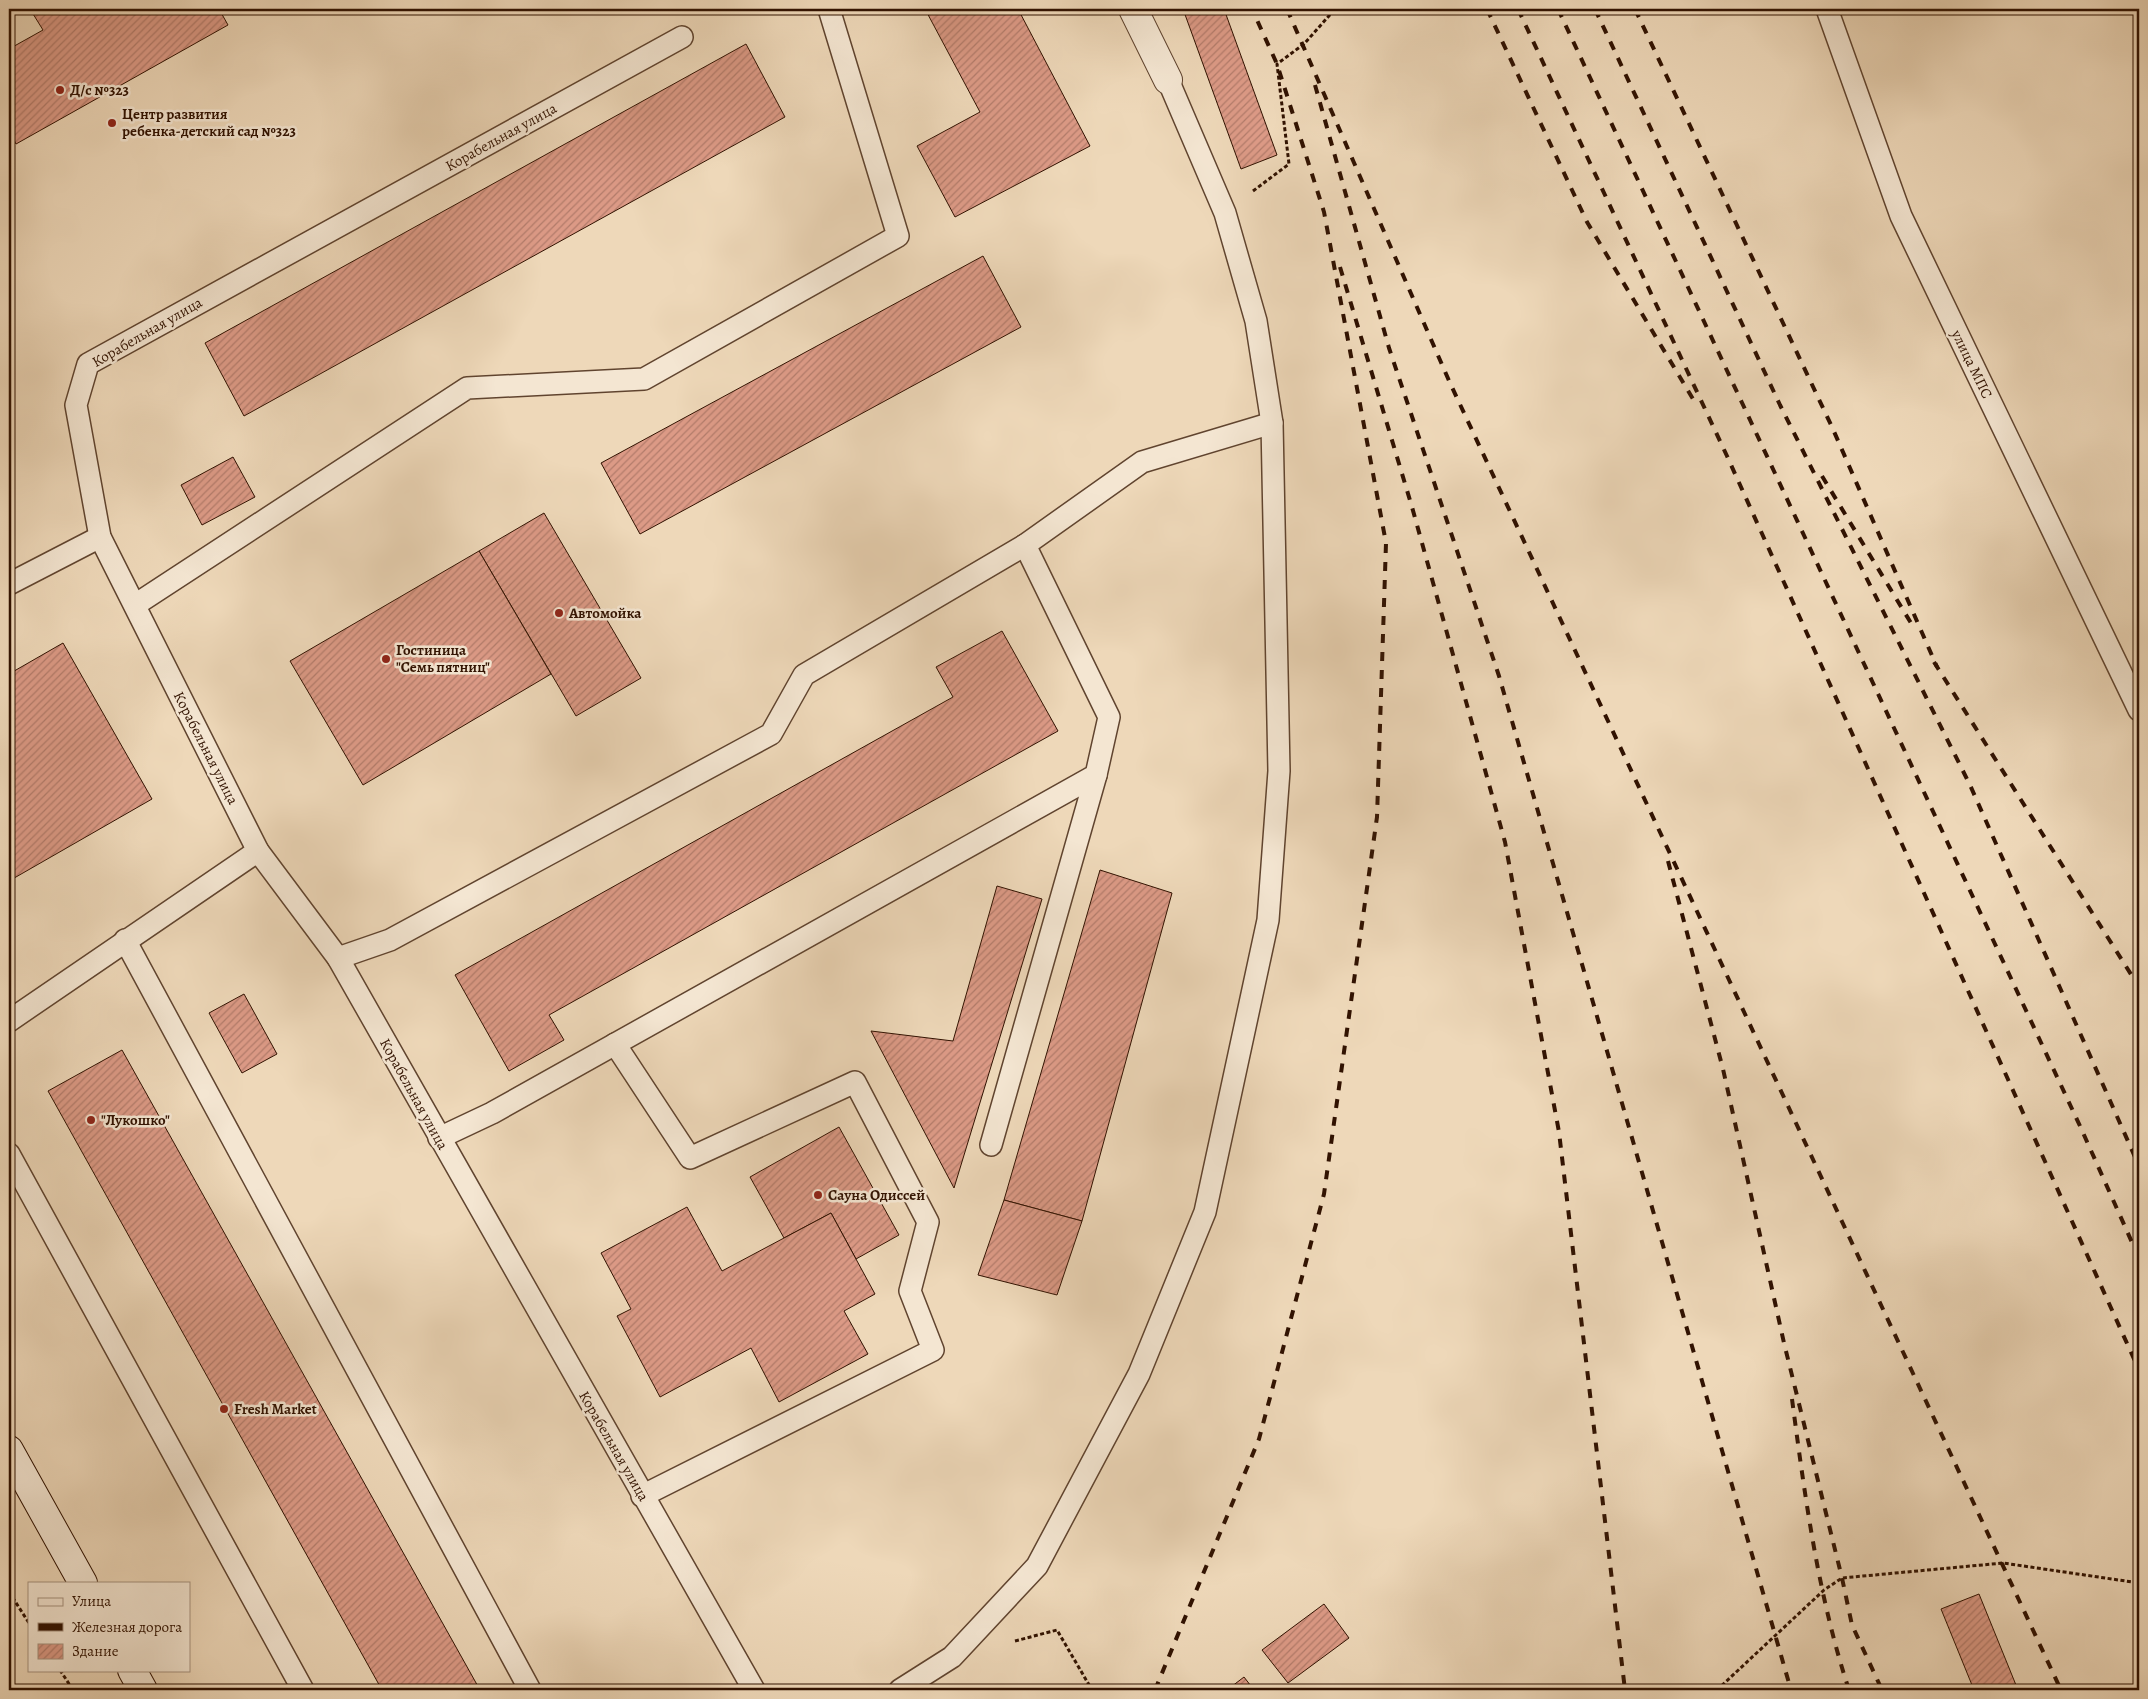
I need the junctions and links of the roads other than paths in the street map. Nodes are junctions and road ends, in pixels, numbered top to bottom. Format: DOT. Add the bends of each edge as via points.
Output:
graph roads {
  1 [pos="829,9"];
  2 [pos="1133,9"];
  3 [pos="1826,9"];
  4 [pos="682,37"];
  5 [pos="1168,80"];
  6 [pos="1272,423"];
  7 [pos="100,538"];
  8 [pos="1025,545"];
  9 [pos="9,584"];
  10 [pos="135,605"];
  11 [pos="2139,710"];
  12 [pos="1096,774"];
  13 [pos="258,850"];
  14 [pos="125,940"];
  15 [pos="338,958"];
  16 [pos="9,1021"];
  17 [pos="615,1044"];
  18 [pos="439,1138"];
  19 [pos="991,1145"];
  20 [pos="9,1154"];
  21 [pos="9,1450"];
  22 [pos="642,1496"];
  23 [pos="82,1582"];
  24 [pos="133,1672"];
  25 [pos="144,1690"];
  26 [pos="303,1690"];
  27 [pos="530,1690"];
  28 [pos="754,1690"];
  29 [pos="900,1690"];
  1 -- 10 [label="lane" via="898,236 644,379 467,388"];
  2 -- 5 [label="main road"];
  3 -- 11 [label="lane, улица МПС" via="1901,216"];
  4 -- 7 [label="lane, Корабельная улица" via="88,364 76,405"];
  5 -- 6 [label="lane" via="1225,213 1256,321"];
  6 -- 8 [label="lane" via="1142,462"];
  6 -- 29 [label="lane" via="1279,771 1268,920 1205,1212 1138,1374 1037,1566 952,1657"];
  7 -- 9 [label="lane"];
  7 -- 10 [label="lane, Корабельная улица"];
  8 -- 12 [label="lane" via="1110,716"];
  8 -- 15 [label="lane" via="804,675 771,734 390,940"];
  10 -- 13 [label="lane, Корабельная улица"];
  12 -- 17 [label="lane"];
  12 -- 19 [label="lane"];
  13 -- 14 [label="lane"];
  13 -- 15 [label="lane, Корабельная улица"];
  14 -- 16 [label="lane"];
  14 -- 27 [label="lane"];
  15 -- 18 [label="lane, Корабельная улица"];
  17 -- 18 [label="lane" via="492,1113"];
  17 -- 22 [label="lane" via="690,1158 855,1082 928,1222 910,1291 932,1350"];
  18 -- 22 [label="lane, Корабельная улица"];
  20 -- 26 [label="lane"];
  21 -- 23 [label="main road"];
  22 -- 28 [label="lane, Корабельная улица"];
  24 -- 25 [label="main road"];
}
